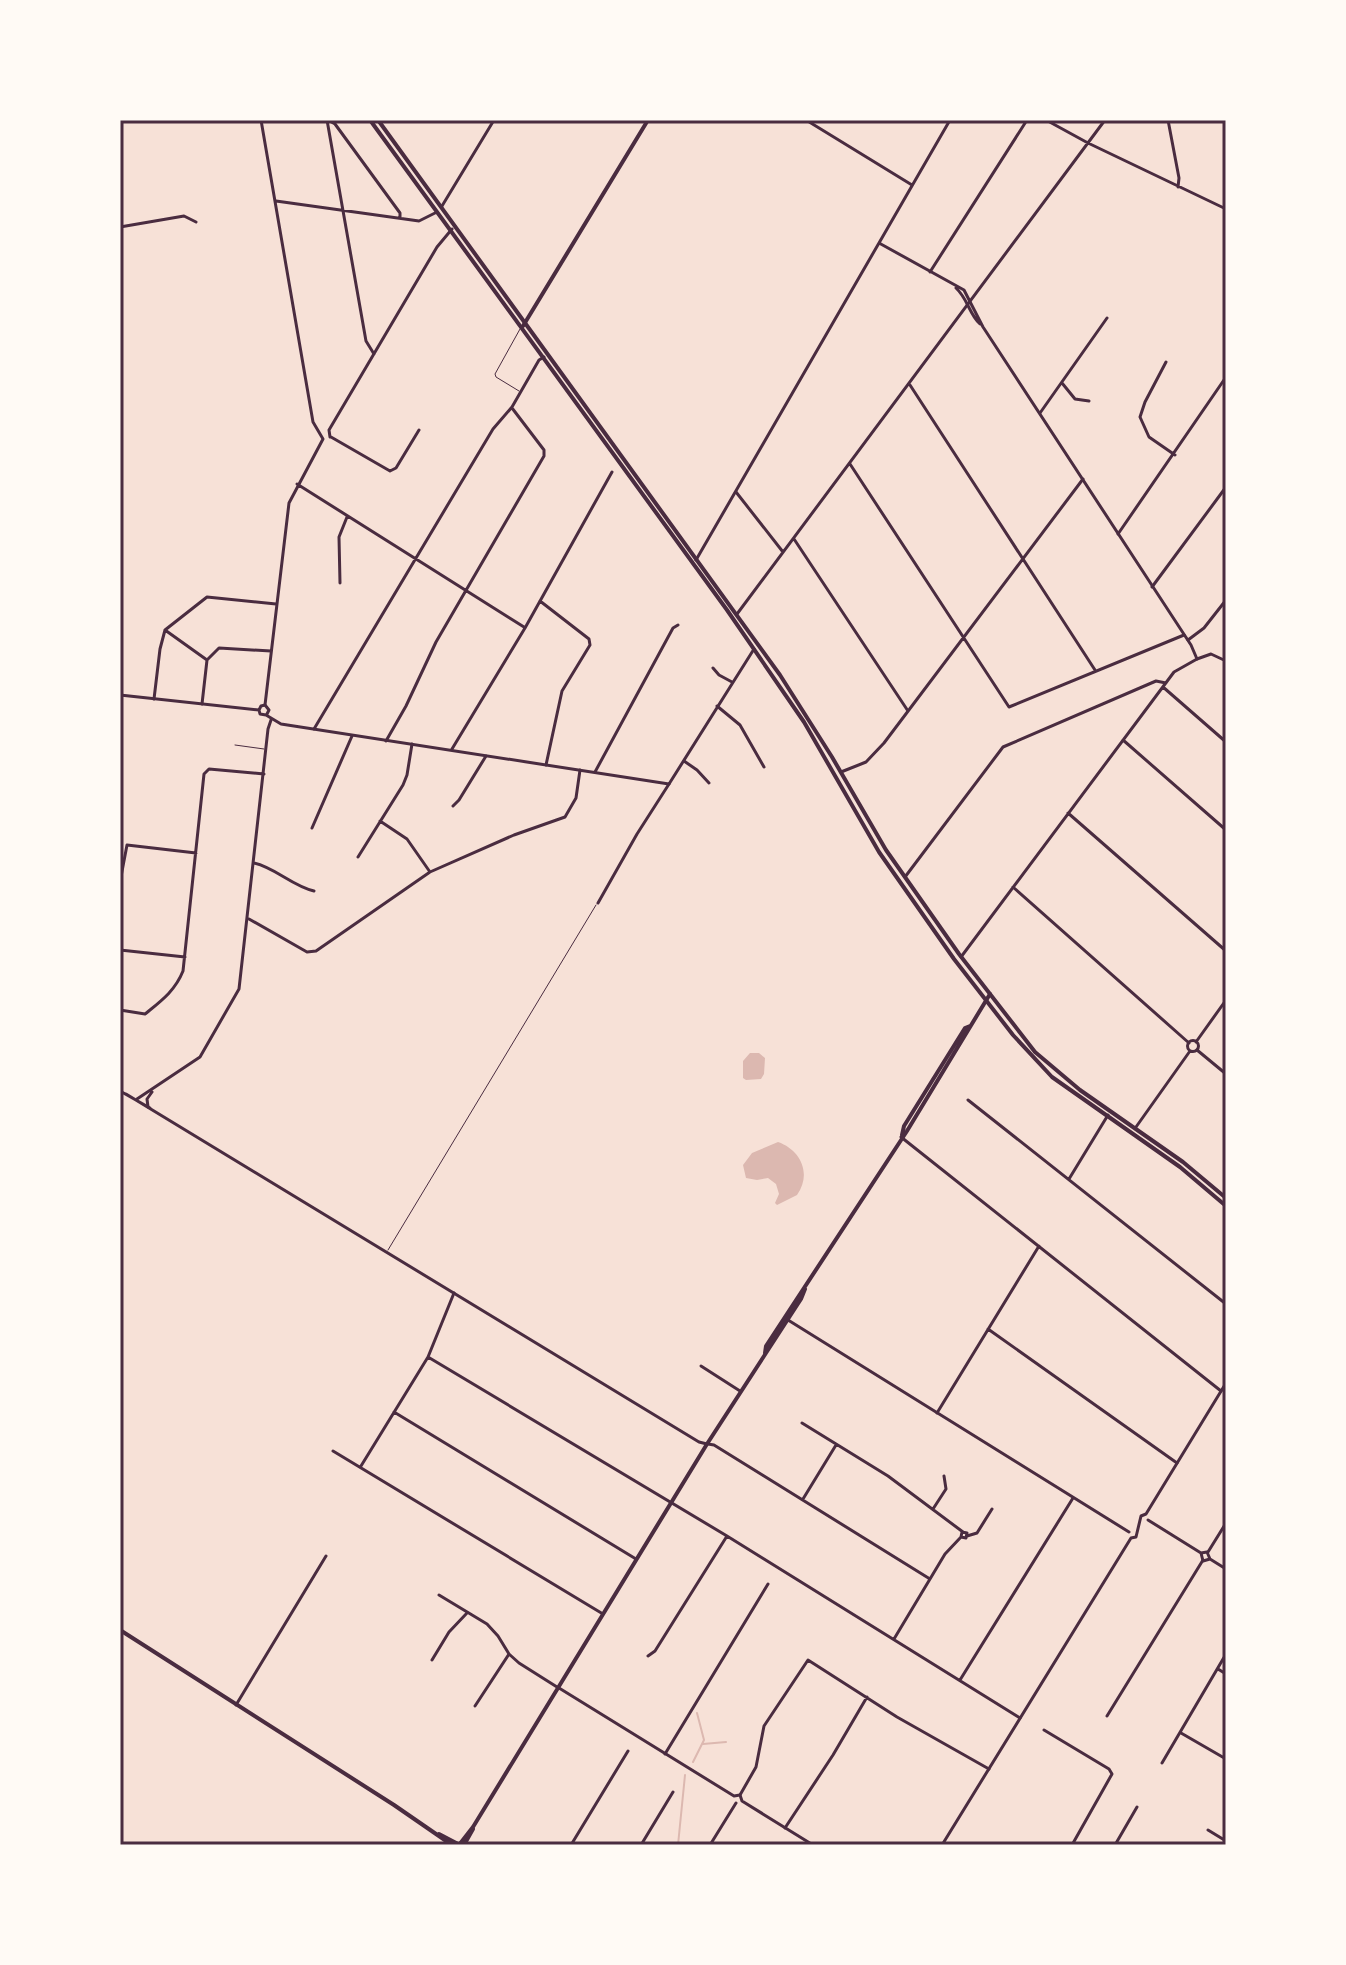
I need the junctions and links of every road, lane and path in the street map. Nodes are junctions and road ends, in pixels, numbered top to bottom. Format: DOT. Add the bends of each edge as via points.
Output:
graph roads {
  1 [pos="261,120"];
  2 [pos="328,120"];
  3 [pos="370,120"];
  4 [pos="378,120"];
  5 [pos="494,120"];
  6 [pos="648,120"];
  7 [pos="806,120"];
  8 [pos="950,120"];
  9 [pos="1027,120"];
  10 [pos="1046,120"];
  11 [pos="1105,120"];
  12 [pos="1168,120"];
  13 [pos="1088,143"];
  14 [pos="913,185"];
  15 [pos="1178,187"];
  16 [pos="275,201"];
  17 [pos="442,207"];
  18 [pos="1226,209"];
  19 [pos="344,211"];
  20 [pos="437,212"];
  21 [pos="400,217"];
  22 [pos="196,222"];
  23 [pos="456,226"];
  24 [pos="120,227"];
  25 [pos="450,230"];
  26 [pos="879,243"];
  27 [pos="930,272"];
  28 [pos="970,304"];
  29 [pos="1107,318"];
  30 [pos="527,322"];
  31 [pos="522,328"];
  32 [pos="374,354"];
  33 [pos="544,357"];
  34 [pos="1166,362"];
  35 [pos="1226,377"];
  36 [pos="1062,383"];
  37 [pos="910,385"];
  38 [pos="520,392"];
  39 [pos="1089,401"];
  40 [pos="512,407"];
  41 [pos="1040,414"];
  42 [pos="329,430"];
  43 [pos="419,430"];
  44 [pos="321,432"];
  45 [pos="330,437"];
  46 [pos="323,439"];
  47 [pos="1175,455"];
  48 [pos="850,464"];
  49 [pos="612,472"];
  50 [pos="1083,479"];
  51 [pos="297,484"];
  52 [pos="1226,487"];
  53 [pos="736,492"];
  54 [pos="347,517"];
  55 [pos="1118,534"];
  56 [pos="794,539"];
  57 [pos="783,553"];
  58 [pos="1023,559"];
  59 [pos="415,561"];
  60 [pos="695,561"];
  61 [pos="340,583"];
  62 [pos="1152,587"];
  63 [pos="466,592"];
  64 [pos="1226,600"];
  65 [pos="540,601"];
  66 [pos="276,604"];
  67 [pos="737,614"];
  68 [pos="120,615"];
  69 [pos="678,625"];
  70 [pos="120,628"];
  71 [pos="525,628"];
  72 [pos="165,630"];
  73 [pos="1184,635"];
  74 [pos="964,637"];
  75 [pos="1190,642"];
  76 [pos="754,649"];
  77 [pos="271,651"];
  78 [pos="1197,659"];
  79 [pos="207,660"];
  80 [pos="1226,661"];
  81 [pos="713,668"];
  82 [pos="1095,671"];
  83 [pos="732,682"];
  84 [pos="1164,685"];
  85 [pos="120,695"];
  86 [pos="154,699"];
  87 [pos="202,704"];
  88 [pos="265,705"];
  89 [pos="717,706"];
  90 [pos="259,710"];
  91 [pos="908,711"];
  92 [pos="266,715"];
  93 [pos="271,720"];
  94 [pos="314,729"];
  95 [pos="352,736"];
  96 [pos="1123,740"];
  97 [pos="386,741"];
  98 [pos="1226,742"];
  99 [pos="412,744"];
  100 [pos="235,745"];
  101 [pos="266,749"];
  102 [pos="451,750"];
  103 [pos="486,756"];
  104 [pos="684,761"];
  105 [pos="546,765"];
  106 [pos="764,767"];
  107 [pos="580,770"];
  108 [pos="595,772"];
  109 [pos="841,772"];
  110 [pos="264,774"];
  111 [pos="709,783"];
  112 [pos="669,784"];
  113 [pos="453,806"];
  114 [pos="1068,813"];
  115 [pos="379,820"];
  116 [pos="312,828"];
  117 [pos="1226,830"];
  118 [pos="196,853"];
  119 [pos="358,857"];
  120 [pos="253,863"];
  121 [pos="430,872"];
  122 [pos="905,877"];
  123 [pos="120,881"];
  124 [pos="1013,887"];
  125 [pos="314,891"];
  126 [pos="598,903"];
  127 [pos="248,919"];
  128 [pos="120,950"];
  129 [pos="1226,951"];
  130 [pos="185,957"];
  131 [pos="961,957"];
  132 [pos="990,994"];
  133 [pos="986,1000"];
  134 [pos="1226,1000"];
  135 [pos="120,1010"];
  136 [pos="1196,1042"];
  137 [pos="1189,1043"];
  138 [pos="1197,1050"];
  139 [pos="1190,1051"];
  140 [pos="1226,1074"];
  141 [pos="155,1089"];
  142 [pos="120,1091"];
  143 [pos="126,1094"];
  144 [pos="137,1099"];
  145 [pos="968,1100"];
  146 [pos="148,1107"];
  147 [pos="152,1111"];
  148 [pos="1108,1115"];
  149 [pos="1136,1127"];
  150 [pos="901,1137"];
  151 [pos="1069,1179"];
  152 [pos="1226,1198"];
  153 [pos="1226,1206"];
  154 [pos="1039,1246"];
  155 [pos="386,1252"];
  156 [pos="805,1289"];
  157 [pos="454,1293"];
  158 [pos="794,1301"];
  159 [pos="1226,1304"];
  160 [pos="788,1320"];
  161 [pos="988,1329"];
  162 [pos="770,1339"];
  163 [pos="765,1353"];
  164 [pos="428,1357"];
  165 [pos="701,1366"];
  166 [pos="1226,1383"];
  167 [pos="740,1391"];
  168 [pos="1221,1391"];
  169 [pos="394,1412"];
  170 [pos="937,1413"];
  171 [pos="802,1423"];
  172 [pos="707,1444"];
  173 [pos="836,1445"];
  174 [pos="333,1451"];
  175 [pos="1177,1463"];
  176 [pos="360,1467"];
  177 [pos="944,1476"];
  178 [pos="1073,1498"];
  179 [pos="803,1499"];
  180 [pos="671,1503"];
  181 [pos="933,1509"];
  182 [pos="992,1509"];
  183 [pos="1146,1514"];
  184 [pos="1148,1520"];
  185 [pos="1142,1521"];
  186 [pos="1226,1523"];
  187 [pos="963,1532"];
  188 [pos="1129,1532"];
  189 [pos="1135,1532"];
  190 [pos="727,1536"];
  191 [pos="967,1536"];
  192 [pos="961,1537"];
  193 [pos="1131,1538"];
  194 [pos="1208,1552"];
  195 [pos="1201,1553"];
  196 [pos="326,1556"];
  197 [pos="636,1559"];
  198 [pos="1210,1559"];
  199 [pos="1203,1560"];
  200 [pos="1226,1569"];
  201 [pos="930,1579"];
  202 [pos="768,1584"];
  203 [pos="439,1595"];
  204 [pos="467,1613"];
  205 [pos="603,1614"];
  206 [pos="120,1630"];
  207 [pos="894,1639"];
  208 [pos="509,1654"];
  209 [pos="1226,1654"];
  210 [pos="648,1656"];
  211 [pos="432,1660"];
  212 [pos="1218,1669"];
  213 [pos="1226,1674"];
  214 [pos="960,1680"];
  215 [pos="558,1688"];
  216 [pos="867,1697"];
  217 [pos="236,1705"];
  218 [pos="475,1706"];
  219 [pos="1107,1716"];
  220 [pos="1020,1718"];
  221 [pos="1044,1730"];
  222 [pos="1180,1732"];
  223 [pos="628,1751"];
  224 [pos="665,1754"];
  225 [pos="1226,1759"];
  226 [pos="1162,1763"];
  227 [pos="989,1769"];
  228 [pos="673,1792"];
  229 [pos="740,1795"];
  230 [pos="734,1796"];
  231 [pos="742,1801"];
  232 [pos="736,1803"];
  233 [pos="1137,1807"];
  234 [pos="785,1828"];
  235 [pos="1208,1830"];
  236 [pos="439,1834"];
  237 [pos="1226,1841"];
  238 [pos="804,1843"];
  239 [pos="452,1845"];
  240 [pos="461,1845"];
  241 [pos="571,1845"];
  242 [pos="641,1845"];
  243 [pos="710,1845"];
  244 [pos="813,1845"];
  245 [pos="942,1845"];
  246 [pos="1072,1845"];
  247 [pos="1115,1845"];
  1 -- 16 [label="street"];
  2 -- 19 [label="street"];
  2 -- 21 [label="street"];
  3 -- 20 [label="main road"];
  4 -- 17 [label="main road"];
  5 -- 17 [label="street"];
  6 -- 30 [label="main road"];
  7 -- 14 [label="street"];
  8 -- 14 [label="street"];
  9 -- 27 [label="street"];
  10 -- 13 [label="street"];
  11 -- 13 [label="street"];
  12 -- 15 [label="street"];
  13 -- 15 [label="street"];
  13 -- 28 [label="street"];
  14 -- 26 [label="street"];
  15 -- 18 [label="street"];
  16 -- 19 [label="street"];
  16 -- 44 [label="street" via="313,422"];
  17 -- 23 [label="main road"];
  19 -- 21 [label="street"];
  19 -- 32 [label="street" via="366,341"];
  20 -- 21 [label="street" via="419,221"];
  20 -- 25 [label="main road"];
  22 -- 24 [label="street" via="184,216"];
  23 -- 25 [label="street"];
  23 -- 30 [label="main road"];
  25 -- 31 [label="main road"];
  25 -- 32 [label="street"];
  26 -- 27 [label="street"];
  26 -- 53 [label="street"];
  27 -- 28 [label="street" via="964,290"];
  28 -- 37 [label="street"];
  28 -- 41 [label="street"];
  29 -- 36 [label="street"];
  30 -- 31 [label="main road"];
  30 -- 60 [label="main road"];
  31 -- 33 [label="main road"];
  31 -- 38 [label="lane" via="495,374"];
  32 -- 42 [label="street"];
  33 -- 38 [label="street"];
  33 -- 60 [label="main road"];
  34 -- 47 [label="street" via="1140,417 1149,437"];
  35 -- 47 [label="street"];
  36 -- 39 [label="street" via="1075,399"];
  36 -- 41 [label="street"];
  37 -- 48 [label="street"];
  37 -- 58 [label="street"];
  38 -- 40 [label="street"];
  40 -- 59 [label="street" via="493,429"];
  40 -- 63 [label="street" via="544,456"];
  41 -- 50 [label="street"];
  42 -- 44 [label="street"];
  42 -- 45 [label="street"];
  43 -- 45 [label="street" via="393,473"];
  44 -- 46 [label="street"];
  45 -- 46 [label="street"];
  46 -- 51 [label="street"];
  47 -- 55 [label="street"];
  48 -- 56 [label="street"];
  48 -- 74 [label="street"];
  49 -- 65 [label="street"];
  50 -- 55 [label="street"];
  50 -- 58 [label="street"];
  51 -- 54 [label="street"];
  51 -- 66 [label="street" via="289,503"];
  52 -- 62 [label="street"];
  53 -- 57 [label="street"];
  53 -- 60 [label="street"];
  54 -- 59 [label="street"];
  54 -- 61 [label="street" via="339,537"];
  55 -- 62 [label="street"];
  56 -- 57 [label="street"];
  56 -- 91 [label="street"];
  57 -- 67 [label="street"];
  58 -- 74 [label="street"];
  58 -- 82 [label="street"];
  59 -- 63 [label="street"];
  59 -- 94 [label="street"];
  60 -- 67 [label="main road"];
  60 -- 76 [label="main road"];
  62 -- 73 [label="street"];
  63 -- 71 [label="street"];
  63 -- 97 [label="street"];
  64 -- 75 [label="street"];
  65 -- 71 [label="street"];
  65 -- 105 [label="street" via="590,645 562,691"];
  66 -- 72 [label="street" via="207,597"];
  66 -- 77 [label="street"];
  67 -- 109 [label="main road"];
  68 -- 70 [label="street"];
  69 -- 108 [label="street"];
  71 -- 102 [label="street"];
  72 -- 79 [label="street"];
  72 -- 86 [label="street"];
  73 -- 75 [label="street"];
  73 -- 82 [label="street"];
  74 -- 82 [label="street" via="1009,707"];
  74 -- 91 [label="street"];
  75 -- 78 [label="street"];
  76 -- 83 [label="street"];
  76 -- 133 [label="main road" via="804,722 879,852"];
  77 -- 79 [label="street" via="224,647"];
  77 -- 88 [label="street"];
  78 -- 80 [label="street" via="1211,654"];
  78 -- 84 [label="street" via="1176,669"];
  79 -- 87 [label="street"];
  81 -- 83 [label="street"];
  83 -- 89 [label="street"];
  84 -- 96 [label="street"];
  84 -- 98 [label="street"];
  84 -- 122 [label="street" via="1156,681 1003,747"];
  85 -- 86 [label="street"];
  86 -- 87 [label="street"];
  87 -- 90 [label="street"];
  88 -- 90 [label="street"];
  88 -- 92 [label="street"];
  89 -- 104 [label="street"];
  89 -- 106 [label="street" via="740,725"];
  90 -- 92 [label="street"];
  91 -- 109 [label="street" via="871,758"];
  92 -- 93 [label="street"];
  93 -- 94 [label="street"];
  93 -- 101 [label="street"];
  94 -- 95 [label="street"];
  95 -- 97 [label="street"];
  95 -- 116 [label="street"];
  96 -- 114 [label="street"];
  96 -- 117 [label="street"];
  97 -- 99 [label="street"];
  99 -- 102 [label="street"];
  99 -- 115 [label="street" via="407,775"];
  100 -- 101 [label="lane"];
  101 -- 110 [label="street"];
  102 -- 103 [label="street"];
  103 -- 105 [label="street"];
  103 -- 113 [label="street"];
  104 -- 111 [label="street"];
  104 -- 112 [label="street"];
  105 -- 107 [label="street"];
  107 -- 108 [label="street"];
  107 -- 121 [label="street" via="574,805 563,818"];
  108 -- 112 [label="street"];
  109 -- 122 [label="main road"];
  110 -- 118 [label="street" via="209,769 204,774"];
  110 -- 120 [label="street"];
  112 -- 126 [label="street"];
  114 -- 124 [label="street"];
  114 -- 129 [label="street"];
  115 -- 119 [label="street"];
  115 -- 121 [label="street" via="407,839"];
  118 -- 123 [label="street" via="127,845"];
  118 -- 130 [label="street"];
  120 -- 125 [label="street"];
  120 -- 127 [label="street"];
  121 -- 127 [label="street" via="312,953"];
  122 -- 131 [label="main road"];
  124 -- 131 [label="street"];
  124 -- 137 [label="street"];
  126 -- 155 [label="lane"];
  127 -- 141 [label="street" via="236,997 200,1057"];
  128 -- 130 [label="street"];
  130 -- 135 [label="street" via="178,983 157,1005 145,1014"];
  131 -- 132 [label="main road"];
  132 -- 133 [label="main road"];
  132 -- 149 [label="main road" via="1046,1062"];
  133 -- 148 [label="main road" via="1052,1077"];
  133 -- 150 [label="main road"];
  134 -- 136 [label="street"];
  136 -- 137 [label="street"];
  136 -- 138 [label="street"];
  137 -- 139 [label="street"];
  138 -- 139 [label="street"];
  138 -- 140 [label="street"];
  139 -- 149 [label="street"];
  141 -- 144 [label="street"];
  141 -- 146 [label="street"];
  142 -- 143 [label="street"];
  143 -- 144 [label="street"];
  143 -- 147 [label="street"];
  144 -- 146 [label="street"];
  145 -- 151 [label="street"];
  146 -- 147 [label="street"];
  147 -- 155 [label="street"];
  148 -- 151 [label="street"];
  148 -- 153 [label="main road"];
  149 -- 152 [label="main road"];
  150 -- 154 [label="street"];
  150 -- 156 [label="main road"];
  151 -- 159 [label="street"];
  154 -- 161 [label="street"];
  154 -- 168 [label="street"];
  155 -- 157 [label="street"];
  156 -- 158 [label="main road"];
  156 -- 160 [label="main road"];
  157 -- 164 [label="street"];
  157 -- 172 [label="street"];
  158 -- 160 [label="main road"];
  158 -- 162 [label="main road"];
  160 -- 162 [label="main road"];
  160 -- 163 [label="main road"];
  160 -- 170 [label="street"];
  161 -- 170 [label="street"];
  161 -- 175 [label="street"];
  162 -- 163 [label="main road"];
  163 -- 167 [label="main road"];
  164 -- 169 [label="street"];
  164 -- 180 [label="street"];
  165 -- 167 [label="street"];
  166 -- 168 [label="street"];
  167 -- 172 [label="main road"];
  168 -- 175 [label="street"];
  169 -- 176 [label="street"];
  169 -- 197 [label="street"];
  170 -- 178 [label="street"];
  171 -- 173 [label="street"];
  172 -- 179 [label="street"];
  172 -- 180 [label="main road"];
  173 -- 179 [label="street"];
  173 -- 181 [label="street"];
  174 -- 176 [label="street"];
  175 -- 183 [label="street"];
  176 -- 205 [label="street"];
  177 -- 181 [label="street" via="946,1489"];
  178 -- 188 [label="street"];
  178 -- 214 [label="street"];
  179 -- 201 [label="street"];
  180 -- 190 [label="street"];
  180 -- 197 [label="main road"];
  181 -- 187 [label="street"];
  182 -- 191 [label="street" via="977,1533"];
  183 -- 184 [label="street"];
  183 -- 185 [label="street"];
  184 -- 185 [label="street"];
  184 -- 195 [label="street"];
  185 -- 189 [label="street"];
  186 -- 194 [label="street"];
  187 -- 191 [label="street"];
  187 -- 192 [label="street"];
  188 -- 189 [label="street"];
  188 -- 193 [label="street"];
  189 -- 193 [label="street"];
  190 -- 207 [label="street"];
  190 -- 210 [label="street"];
  191 -- 192 [label="street"];
  192 -- 201 [label="street"];
  193 -- 220 [label="street"];
  194 -- 195 [label="street"];
  194 -- 198 [label="street"];
  195 -- 199 [label="street"];
  196 -- 217 [label="street"];
  197 -- 205 [label="main road"];
  198 -- 199 [label="street"];
  198 -- 200 [label="street"];
  199 -- 219 [label="street"];
  201 -- 207 [label="street"];
  202 -- 224 [label="street"];
  203 -- 204 [label="street"];
  204 -- 208 [label="street" via="492,1629"];
  204 -- 211 [label="street"];
  205 -- 215 [label="main road"];
  206 -- 217 [label="main road"];
  207 -- 214 [label="street"];
  208 -- 215 [label="street"];
  208 -- 218 [label="street"];
  209 -- 212 [label="street"];
  212 -- 213 [label="street"];
  212 -- 222 [label="street"];
  214 -- 220 [label="street"];
  215 -- 224 [label="street"];
  215 -- 240 [label="main road"];
  216 -- 227 [label="street"];
  216 -- 229 [label="street" via="808,1660 764,1726 756,1767"];
  216 -- 234 [label="street"];
  217 -- 236 [label="main road"];
  220 -- 227 [label="street"];
  221 -- 246 [label="street" via="1112,1774"];
  222 -- 225 [label="street"];
  222 -- 226 [label="street"];
  223 -- 241 [label="street"];
  224 -- 230 [label="street"];
  227 -- 245 [label="street"];
  228 -- 242 [label="street"];
  229 -- 230 [label="street"];
  229 -- 231 [label="street"];
  230 -- 232 [label="street"];
  231 -- 232 [label="street"];
  231 -- 234 [label="street"];
  232 -- 243 [label="street"];
  233 -- 247 [label="street"];
  234 -- 238 [label="street"];
  235 -- 237 [label="street"];
  236 -- 239 [label="main road"];
  236 -- 240 [label="main road"];
  238 -- 244 [label="street"];
}
